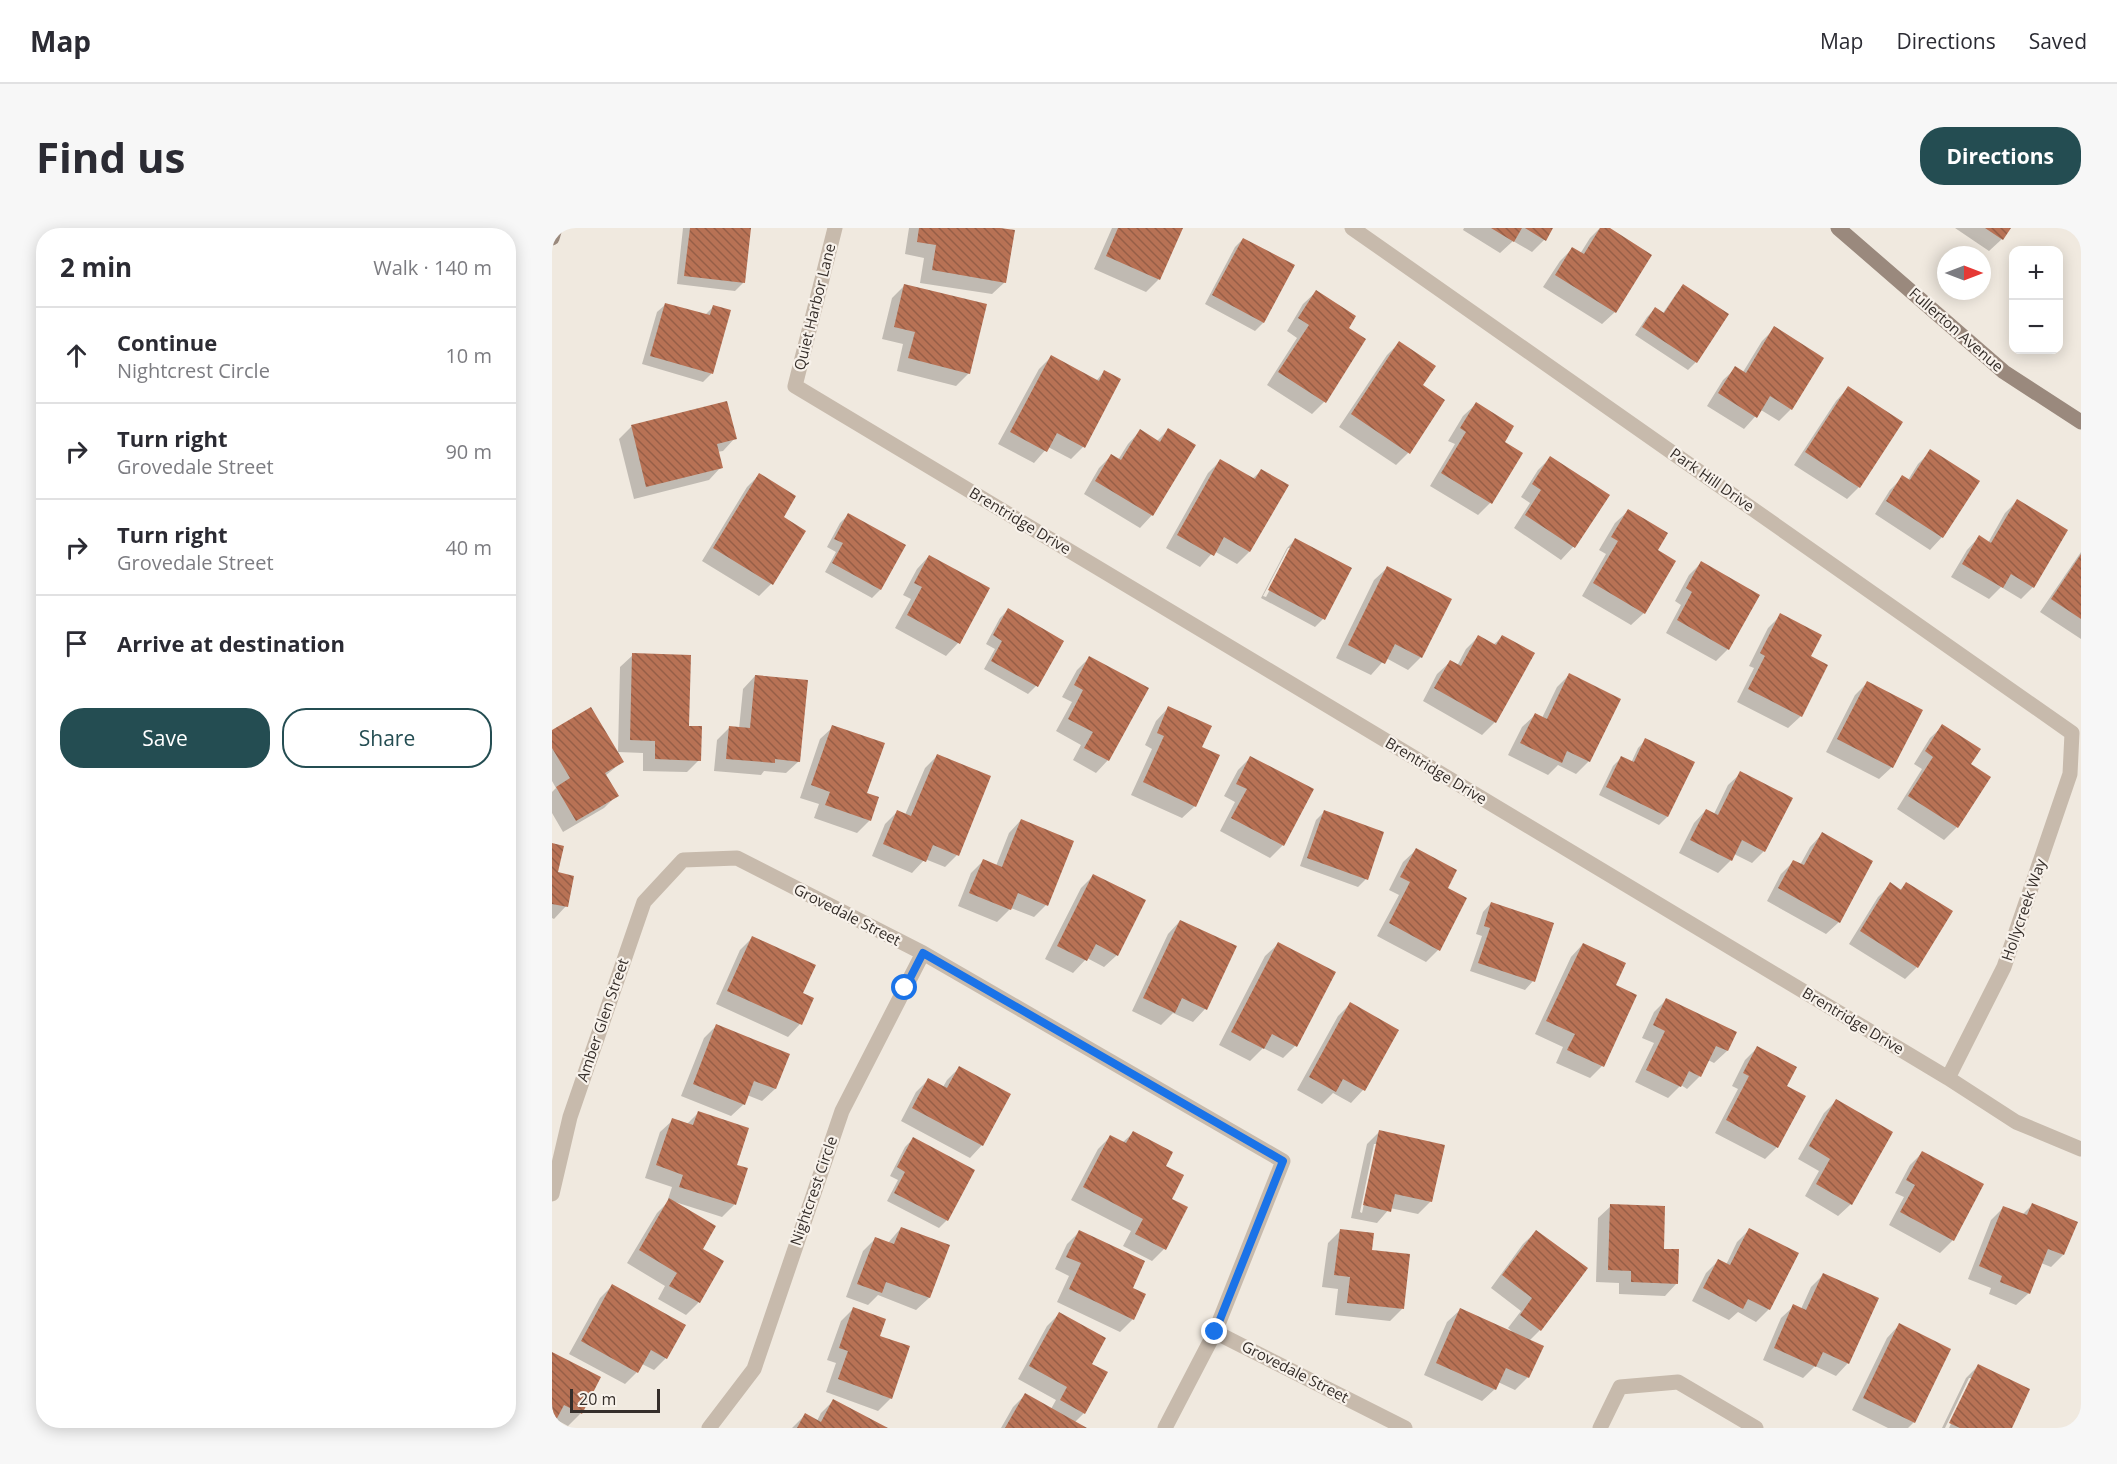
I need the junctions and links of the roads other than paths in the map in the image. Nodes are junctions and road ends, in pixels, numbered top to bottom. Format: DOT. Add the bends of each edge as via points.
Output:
graph roads {
  1 [pos="555,228"];
  2 [pos="835,228"];
  3 [pos="1352,228"];
  4 [pos="1838,228"];
  5 [pos="552,238"];
  6 [pos="795,386"];
  7 [pos="2081,422"];
  8 [pos="2072,733"];
  9 [pos="683,860"];
  10 [pos="923,953"];
  11 [pos="1948,1078"];
  12 [pos="2081,1149"];
  13 [pos="552,1194"];
  14 [pos="1215,1332"];
  15 [pos="709,1428"];
  16 [pos="1165,1428"];
  17 [pos="1405,1428"];
  18 [pos="1600,1428"];
  19 [pos="1756,1428"];
  1 -- 5 [label="main road"];
  2 -- 6 [label="street, Quiet Harbor Lane"];
  3 -- 8 [label="street, Park Hill Drive"];
  4 -- 7 [label="main road, Fullerton Avenue" via="2004,372"];
  6 -- 11 [label="street, Brentridge Drive"];
  8 -- 11 [label="street, Hollycreek Way" via="2070,774 2004,967"];
  9 -- 10 [label="street, Grovedale Street" via="737,858"];
  9 -- 13 [label="street, Amber Glen Street" via="644,902 570,1117"];
  10 -- 14 [label="street, Grovedale Street" via="1283,1161"];
  10 -- 15 [label="street, Nightcrest Circle" via="842,1111 754,1369"];
  11 -- 12 [label="street, Brentridge Drive" via="2016,1122"];
  14 -- 16 [label="street"];
  14 -- 17 [label="street, Grovedale Street"];
  18 -- 19 [label="street" via="1620,1387 1678,1382"];
}
